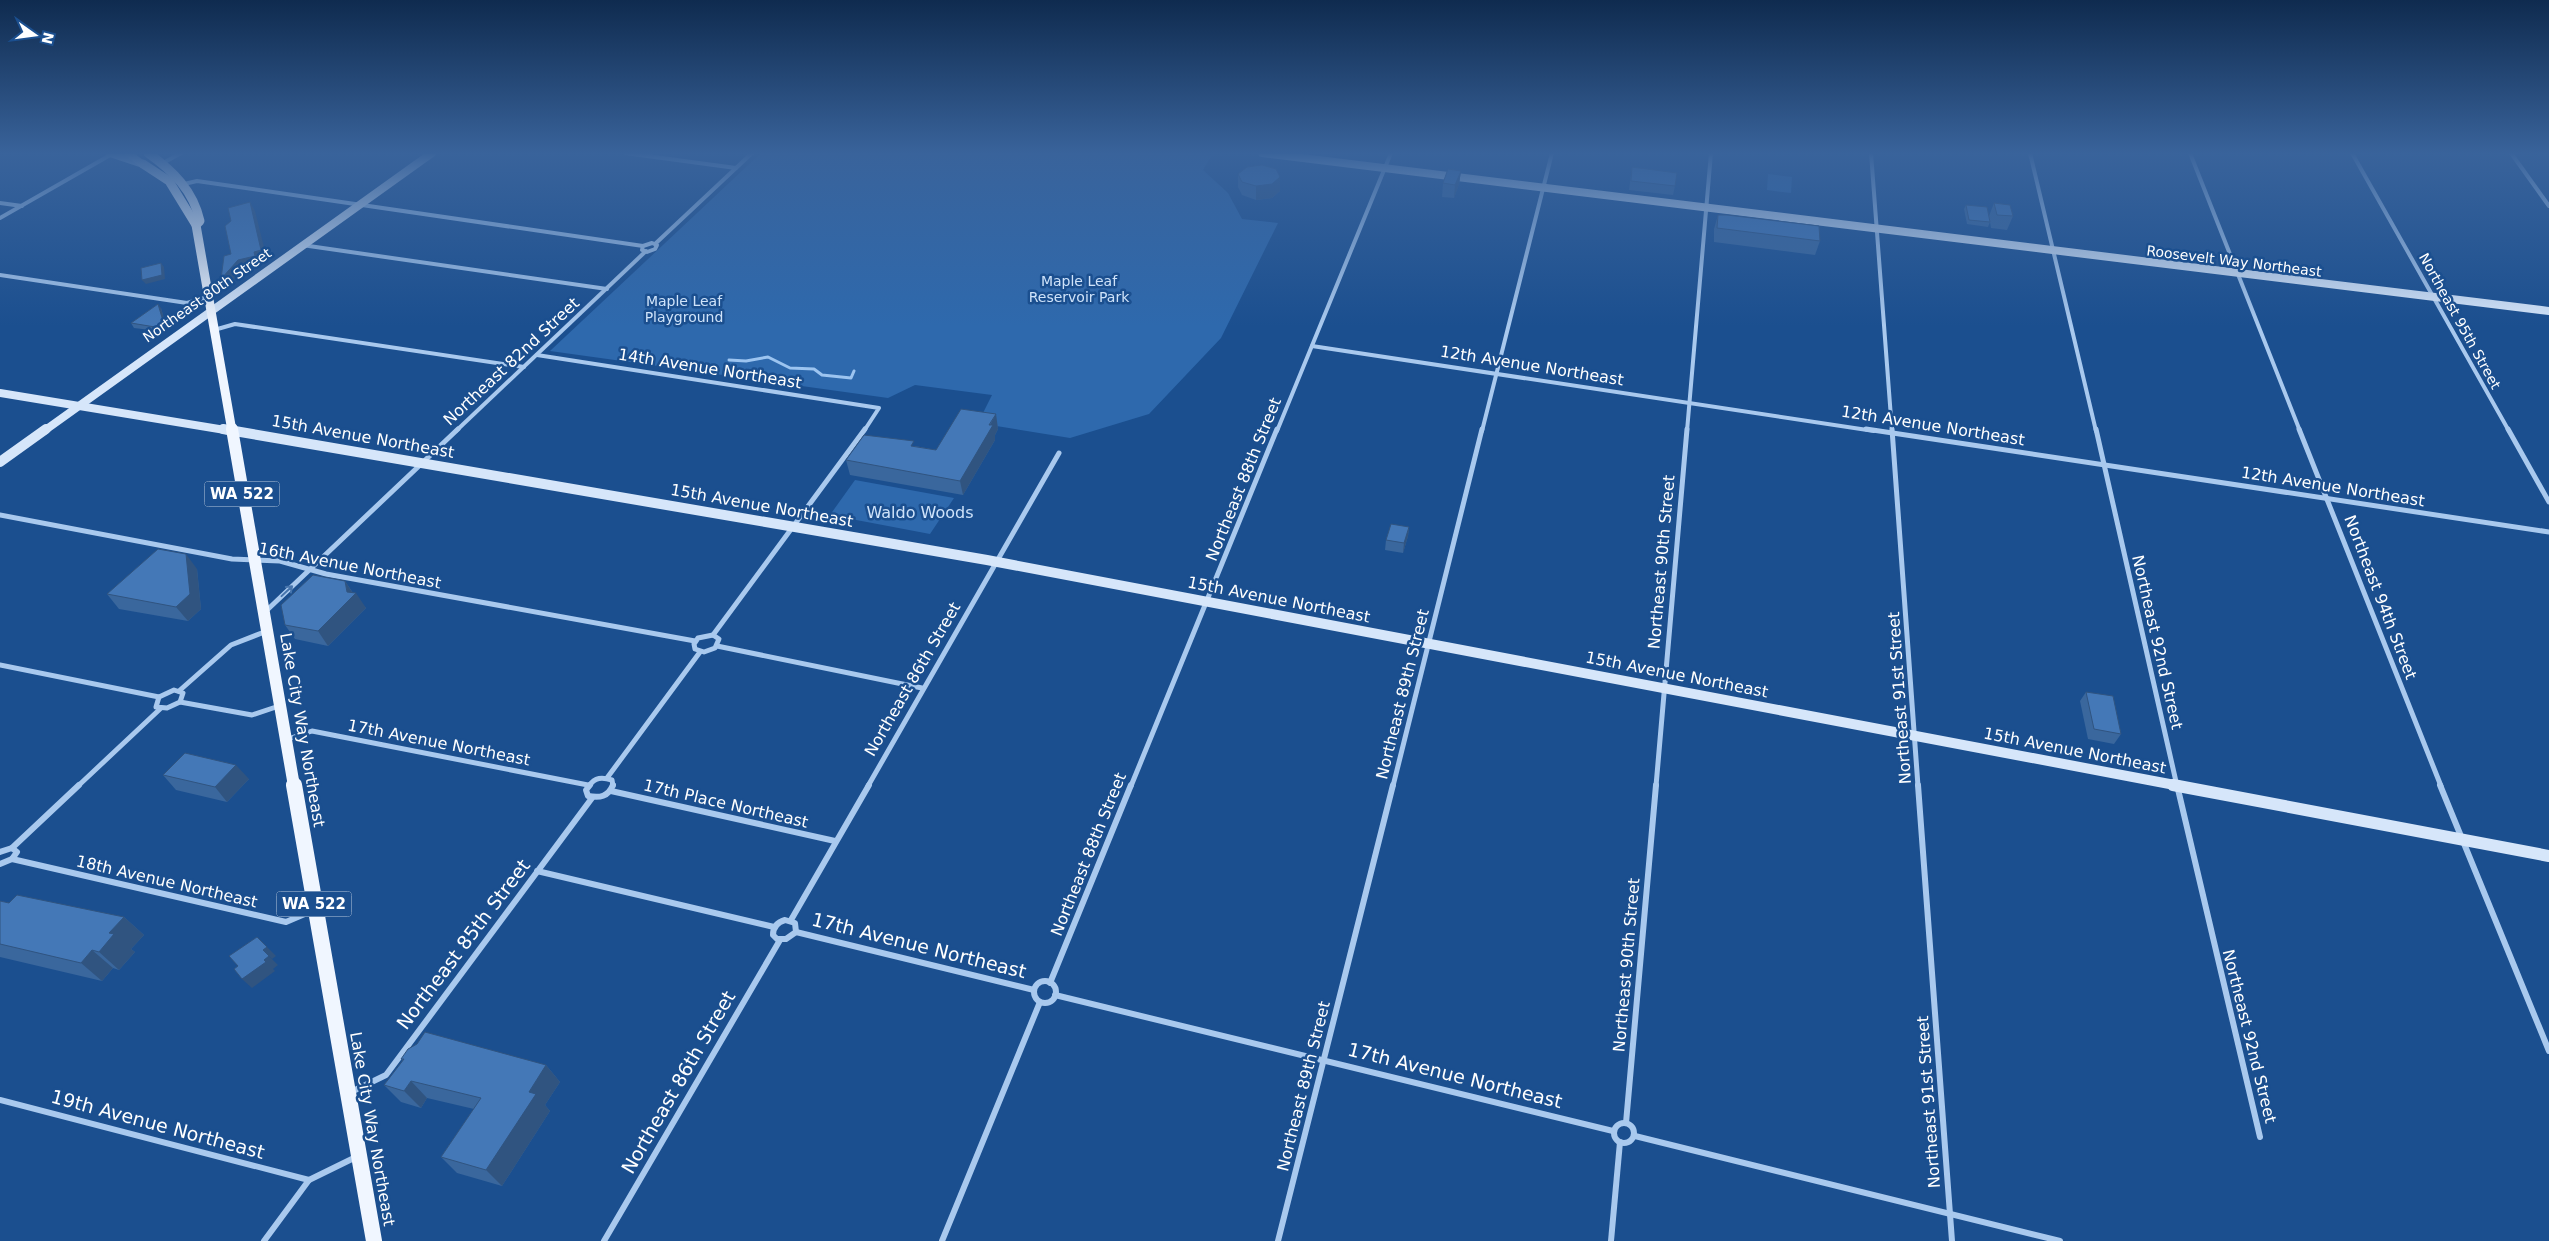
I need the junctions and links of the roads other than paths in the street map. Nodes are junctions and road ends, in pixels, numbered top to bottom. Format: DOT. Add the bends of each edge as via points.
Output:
graph roads {
  1 [pos="13,211"];
  2 [pos="187,211"];
  3 [pos="197,211"];
  4 [pos="351,211"];
  5 [pos="400,211"];
  6 [pos="690,211"];
  7 [pos="1367,211"];
  8 [pos="1538,211"];
  9 [pos="1706,211"];
  10 [pos="1730,211"];
  11 [pos="1876,211"];
  12 [pos="2043,211"];
  13 [pos="2213,211"];
  14 [pos="2385,211"];
  15 [pos="0,218"];
  16 [pos="196,225"];
  17 [pos="1877,229"];
  18 [pos="655,244"];
  19 [pos="302,245"];
  20 [pos="643,246"];
  21 [pos="2052,251"];
  22 [pos="646,252"];
  23 [pos="2238,274"];
  24 [pos="0,275"];
  25 [pos="607,289"];
  26 [pos="208,298"];
  27 [pos="2435,298"];
  28 [pos="210,310"];
  29 [pos="2549,311"];
  30 [pos="214,330"];
  31 [pos="1312,346"];
  32 [pos="537,355"];
  33 [pos="524,367"];
  34 [pos="1496,374"];
  35 [pos="0,393"];
  36 [pos="1688,403"];
  37 [pos="78,405"];
  38 [pos="231,430"];
  39 [pos="1892,432"];
  40 [pos="1059,453"];
  41 [pos="0,462"];
  42 [pos="424,462"];
  43 [pos="2104,465"];
  44 [pos="2328,498"];
  45 [pos="2549,502"];
  46 [pos="0,515"];
  47 [pos="793,527"];
  48 [pos="2549,532"];
  49 [pos="254,558"];
  50 [pos="996,562"];
  51 [pos="312,568"];
  52 [pos="1207,602"];
  53 [pos="263,614"];
  54 [pos="268,631"];
  55 [pos="713,634"];
  56 [pos="695,642"];
  57 [pos="1429,644"];
  58 [pos="717,646"];
  59 [pos="700,652"];
  60 [pos="0,665"];
  61 [pos="922,688"];
  62 [pos="1663,688"];
  63 [pos="179,690"];
  64 [pos="159,697"];
  65 [pos="180,702"];
  66 [pos="279,706"];
  67 [pos="160,708"];
  68 [pos="1916,736"];
  69 [pos="285,740"];
  70 [pos="607,778"];
  71 [pos="588,785"];
  72 [pos="2176,785"];
  73 [pos="611,791"];
  74 [pos="592,798"];
  75 [pos="2462,840"];
  76 [pos="835,841"];
  77 [pos="12,848"];
  78 [pos="0,852"];
  79 [pos="2549,856"];
  80 [pos="12,859"];
  81 [pos="0,864"];
  82 [pos="537,871"];
  83 [pos="315,910"];
  84 [pos="790,920"];
  85 [pos="774,927"];
  86 [pos="796,932"];
  87 [pos="780,940"];
  88 [pos="1050,983"];
  89 [pos="1034,990"];
  90 [pos="1055,995"];
  91 [pos="1040,1002"];
  92 [pos="2549,1051"];
  93 [pos="1324,1060"];
  94 [pos="347,1094"];
  95 [pos="0,1100"];
  96 [pos="1626,1123"];
  97 [pos="1613,1131"];
  98 [pos="1634,1136"];
  99 [pos="2260,1137"];
  100 [pos="1620,1142"];
  101 [pos="358,1156"];
  102 [pos="309,1180"];
  103 [pos="1950,1214"];
  104 [pos="264,1241"];
  105 [pos="374,1241"];
  106 [pos="604,1241"];
  107 [pos="942,1241"];
  108 [pos="1278,1241"];
  109 [pos="1611,1241"];
  110 [pos="1952,1241"];
  111 [pos="2060,1241"];
  1 -- 15 [label="street"];
  2 -- 16 [label="main road, Lake City Way Northeast / WA 522"];
  3 -- 16 [label="main road, Lake City Way Northeast / WA 522" via="200,221"];
  4 -- 19 [label="street, Northeast 80th Street"];
  5 -- 20 [label="street"];
  6 -- 18 [label="street"];
  7 -- 31 [label="street, Northeast 88th Street"];
  8 -- 34 [label="street, Northeast 89th Street"];
  9 -- 36 [label="street, Northeast 90th Street"];
  10 -- 17 [label="street, Roosevelt Way Northeast"];
  11 -- 17 [label="street, Northeast 91st Street"];
  12 -- 21 [label="street, Northeast 92nd Street"];
  13 -- 23 [label="street, Northeast 94th Street"];
  14 -- 27 [label="street, Northeast 95th Street"];
  16 -- 26 [label="main road, Lake City Way Northeast / WA 522"];
  17 -- 21 [label="street, Roosevelt Way Northeast"];
  17 -- 39 [label="street, Northeast 91st Street"];
  18 -- 20 [label="street"];
  18 -- 22 [label="street, Northeast 82nd Street" via="657,248"];
  19 -- 25 [label="street"];
  19 -- 28 [label="street, Northeast 80th Street"];
  20 -- 22 [label="street" via="642,250"];
  21 -- 23 [label="street, Roosevelt Way Northeast"];
  21 -- 43 [label="street, Northeast 92nd Street"];
  22 -- 25 [label="street, Northeast 82nd Street"];
  23 -- 27 [label="street, Roosevelt Way Northeast"];
  23 -- 44 [label="street, Northeast 94th Street"];
  24 -- 26 [label="street" via="187,303"];
  25 -- 32 [label="street, Northeast 82nd Street"];
  26 -- 28 [label="main road, Lake City Way Northeast / WA 522"];
  27 -- 29 [label="street, Roosevelt Way Northeast"];
  27 -- 45 [label="street, Northeast 95th Street"];
  28 -- 30 [label="main road, Lake City Way Northeast / WA 522"];
  28 -- 37 [label="street, Northeast 80th Street"];
  30 -- 33 [label="street" via="235,324"];
  30 -- 38 [label="main road, Lake City Way Northeast / WA 522"];
  31 -- 34 [label="street, 12th Avenue Northeast"];
  31 -- 52 [label="street, Northeast 88th Street"];
  32 -- 33 [label="street, Northeast 82nd Street"];
  32 -- 47 [label="street, 14th Avenue Northeast" via="879,408"];
  33 -- 42 [label="street, Northeast 82nd Street"];
  34 -- 36 [label="street, 12th Avenue Northeast"];
  34 -- 57 [label="street, Northeast 89th Street"];
  35 -- 37 [label="street, 15th Avenue Northeast"];
  36 -- 39 [label="street, 12th Avenue Northeast"];
  36 -- 62 [label="street, Northeast 90th Street"];
  37 -- 38 [label="street, 15th Avenue Northeast"];
  37 -- 41 [label="street, Northeast 80th Street"];
  38 -- 42 [label="street, 15th Avenue Northeast"];
  38 -- 49 [label="main road, Lake City Way Northeast / WA 522"];
  39 -- 43 [label="street, 12th Avenue Northeast"];
  39 -- 68 [label="street, Northeast 91st Street"];
  40 -- 50 [label="street, Northeast 86th Street"];
  42 -- 47 [label="street, 15th Avenue Northeast"];
  42 -- 51 [label="street, Northeast 82nd Street"];
  43 -- 44 [label="street, 12th Avenue Northeast"];
  43 -- 72 [label="street, Northeast 92nd Street"];
  44 -- 48 [label="street, 12th Avenue Northeast"];
  44 -- 75 [label="street, Northeast 94th Street"];
  46 -- 49 [label="street, 16th Avenue Northeast" via="232,559"];
  47 -- 50 [label="street, 15th Avenue Northeast"];
  47 -- 55 [label="street"];
  49 -- 51 [label="street, 16th Avenue Northeast"];
  49 -- 53 [label="main road, Lake City Way Northeast / WA 522"];
  50 -- 52 [label="street, 15th Avenue Northeast"];
  50 -- 61 [label="street, Northeast 86th Street"];
  53 -- 51 [label="street, Northeast 82nd Street, one-way"];
  51 -- 56 [label="street, 16th Avenue Northeast" via="326,574"];
  52 -- 57 [label="street, 15th Avenue Northeast"];
  52 -- 88 [label="street, Northeast 88th Street"];
  53 -- 54 [label="main road, Lake City Way Northeast / WA 522"];
  54 -- 63 [label="street" via="232,645"];
  54 -- 66 [label="main road, Lake City Way Northeast / WA 522"];
  55 -- 56 [label="street" via="702,636"];
  55 -- 58 [label="street" via="719,639"];
  56 -- 59 [label="street" via="693,647"];
  57 -- 62 [label="street, 15th Avenue Northeast"];
  57 -- 93 [label="street, Northeast 89th Street"];
  58 -- 59 [label="street"];
  58 -- 61 [label="street"];
  59 -- 70 [label="street"];
  60 -- 64 [label="street"];
  61 -- 76 [label="street, Northeast 86th Street"];
  62 -- 68 [label="street, 15th Avenue Northeast"];
  62 -- 96 [label="street, Northeast 90th Street"];
  63 -- 64 [label="street"];
  63 -- 65 [label="street" via="184,695"];
  64 -- 67 [label="street" via="155,704"];
  65 -- 66 [label="street" via="252,716"];
  65 -- 67 [label="street"];
  66 -- 69 [label="main road, Lake City Way Northeast / WA 522"];
  67 -- 77 [label="street"];
  68 -- 72 [label="street, 15th Avenue Northeast"];
  68 -- 103 [label="street, Northeast 91st Street"];
  69 -- 71 [label="street, 17th Avenue Northeast" via="312,730"];
  69 -- 83 [label="main road, Lake City Way Northeast / WA 522"];
  70 -- 71 [label="street" via="597,778"];
  70 -- 73 [label="street" via="614,783"];
  71 -- 74 [label="street" via="586,793"];
  72 -- 75 [label="street, 15th Avenue Northeast"];
  72 -- 99 [label="street, Northeast 92nd Street"];
  73 -- 74 [label="street" via="600,798"];
  73 -- 76 [label="street, 17th Place Northeast"];
  74 -- 82 [label="street, Northeast 85th Street"];
  75 -- 79 [label="street, 15th Avenue Northeast"];
  75 -- 92 [label="street, Northeast 94th Street"];
  76 -- 84 [label="street, Northeast 86th Street"];
  77 -- 78 [label="street"];
  77 -- 80 [label="street" via="17,852"];
  80 -- 81 [label="street"];
  80 -- 83 [label="street, 18th Avenue Northeast" via="286,922"];
  82 -- 85 [label="street"];
  82 -- 94 [label="street, Northeast 85th Street" via="386,1075"];
  83 -- 94 [label="main road, Lake City Way Northeast / WA 522"];
  84 -- 85 [label="street"];
  84 -- 86 [label="street" via="796,925"];
  85 -- 87 [label="street" via="773,935"];
  86 -- 87 [label="street"];
  86 -- 89 [label="street, 17th Avenue Northeast"];
  87 -- 106 [label="street, Northeast 86th Street"];
  88 -- 89 [label="street" via="1041,983"];
  88 -- 90 [label="street" via="1056,988"];
  89 -- 91 [label="street"];
  90 -- 91 [label="street" via="1049,1001"];
  90 -- 93 [label="street, 17th Avenue Northeast"];
  91 -- 107 [label="street"];
  93 -- 97 [label="street, 17th Avenue Northeast"];
  93 -- 108 [label="street, Northeast 89th Street"];
  94 -- 101 [label="main road, Lake City Way Northeast / WA 522"];
  95 -- 102 [label="street, 19th Avenue Northeast"];
  96 -- 97 [label="street" via="1617,1124"];
  96 -- 98 [label="street"];
  97 -- 100 [label="street"];
  98 -- 100 [label="street" via="1628,1143"];
  98 -- 103 [label="street"];
  100 -- 109 [label="street"];
  101 -- 102 [label="street"];
  101 -- 105 [label="main road, Lake City Way Northeast / WA 522"];
  102 -- 104 [label="street"];
  103 -- 110 [label="street, Northeast 91st Street"];
  103 -- 111 [label="street"];
}
